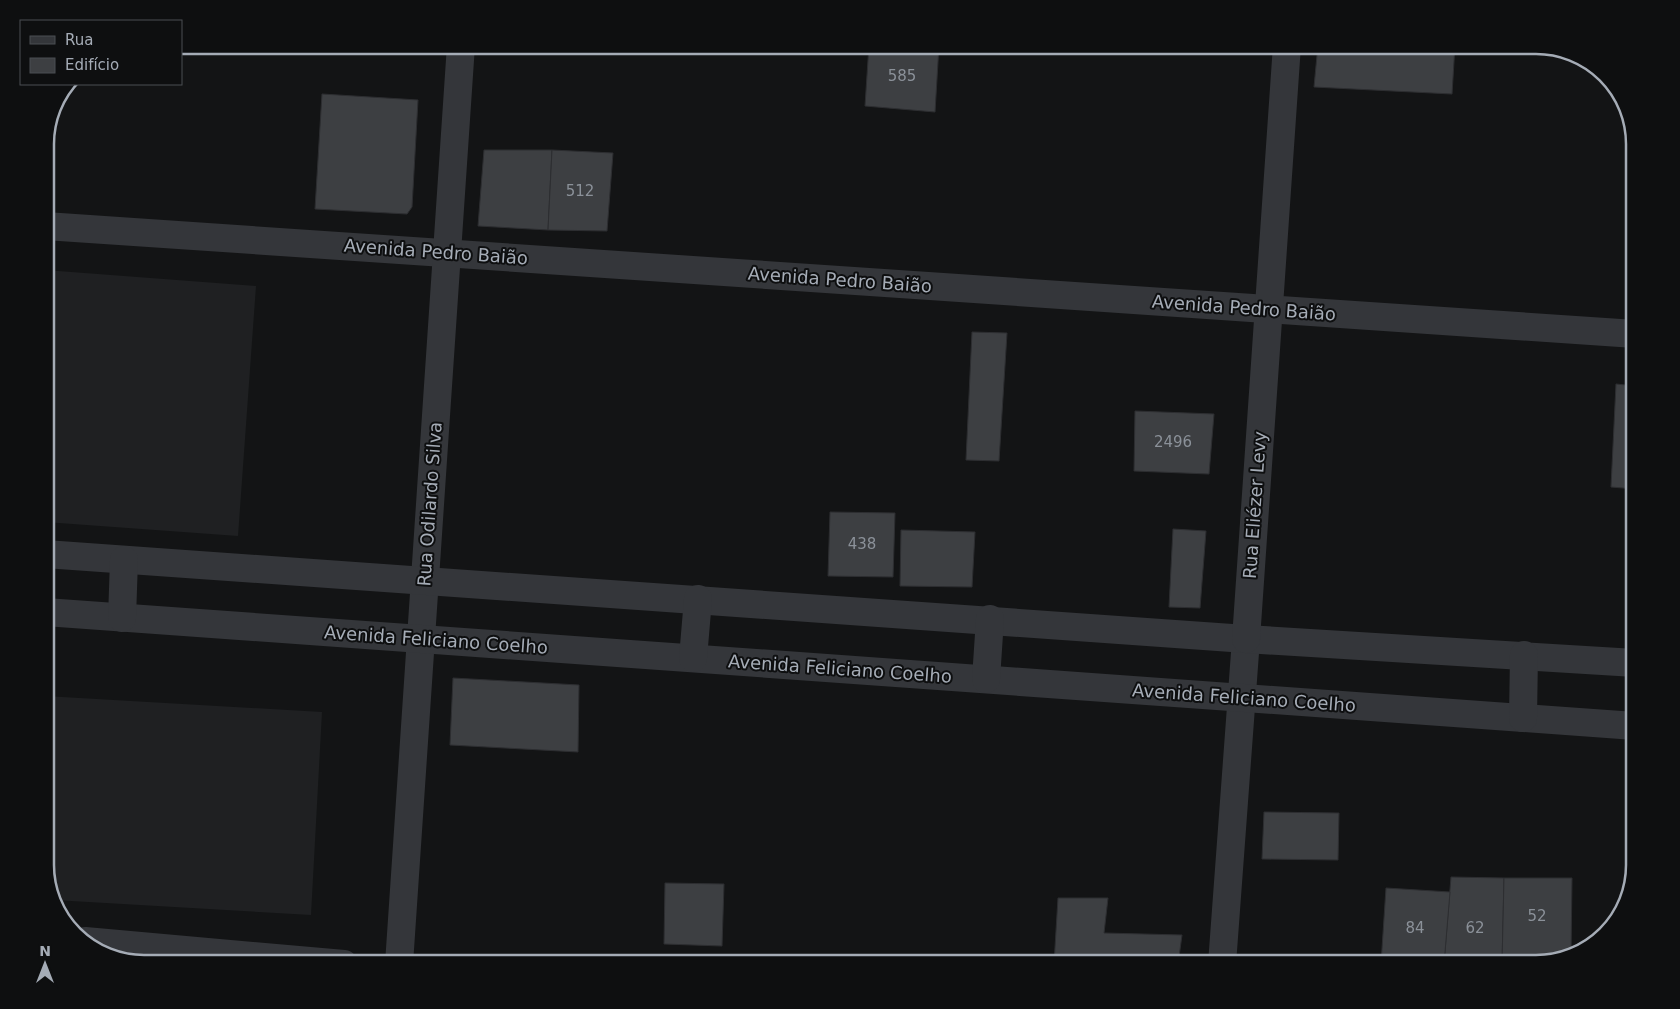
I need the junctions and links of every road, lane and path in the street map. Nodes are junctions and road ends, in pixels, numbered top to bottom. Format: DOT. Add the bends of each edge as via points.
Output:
graph roads {
  1 [pos="460,54"];
  2 [pos="1286,54"];
  3 [pos="54,227"];
  4 [pos="447,253"];
  5 [pos="1268,309"];
  6 [pos="1626,333"];
  7 [pos="54,555"];
  8 [pos="124,560"];
  9 [pos="424,580"];
  10 [pos="698,599"];
  11 [pos="54,613"];
  12 [pos="122,618"];
  13 [pos="990,619"];
  14 [pos="421,639"];
  15 [pos="1246,639"];
  16 [pos="1524,655"];
  17 [pos="693,658"];
  18 [pos="1626,662"];
  19 [pos="986,680"];
  20 [pos="1243,697"];
  21 [pos="1523,718"];
  22 [pos="1626,725"];
  23 [pos="98,942"];
  24 [pos="243,955"];
  25 [pos="399,955"];
  26 [pos="1223,955"];
  1 -- 4 [label="street, Rua Odilardo Silva"];
  2 -- 5 [label="street, Rua Eliézer Levy"];
  3 -- 4 [label="street, Avenida Pedro Baião"];
  4 -- 5 [label="street, Avenida Pedro Baião"];
  4 -- 9 [label="street, Rua Odilardo Silva"];
  5 -- 6 [label="street, Avenida Pedro Baião"];
  5 -- 15 [label="street, Rua Eliézer Levy"];
  7 -- 8 [label="street"];
  8 -- 9 [label="street"];
  8 -- 12 [label="street"];
  9 -- 10 [label="street"];
  9 -- 14 [label="street, Rua Odilardo Silva"];
  10 -- 13 [label="street"];
  10 -- 17 [label="street"];
  11 -- 12 [label="street, Avenida Feliciano Coelho"];
  12 -- 14 [label="street, Avenida Feliciano Coelho"];
  13 -- 15 [label="street"];
  13 -- 19 [label="street"];
  14 -- 17 [label="street, Avenida Feliciano Coelho"];
  14 -- 25 [label="street, Rua Odilardo Silva"];
  15 -- 16 [label="street"];
  15 -- 20 [label="street, Rua Eliézer Levy"];
  16 -- 18 [label="street"];
  16 -- 21 [label="street"];
  17 -- 19 [label="street, Avenida Feliciano Coelho"];
  19 -- 20 [label="street, Avenida Feliciano Coelho"];
  20 -- 21 [label="street, Avenida Feliciano Coelho"];
  20 -- 26 [label="street, Rua Eliézer Levy"];
  21 -- 22 [label="street, Avenida Feliciano Coelho"];
  23 -- 24 [label="street"];
}
